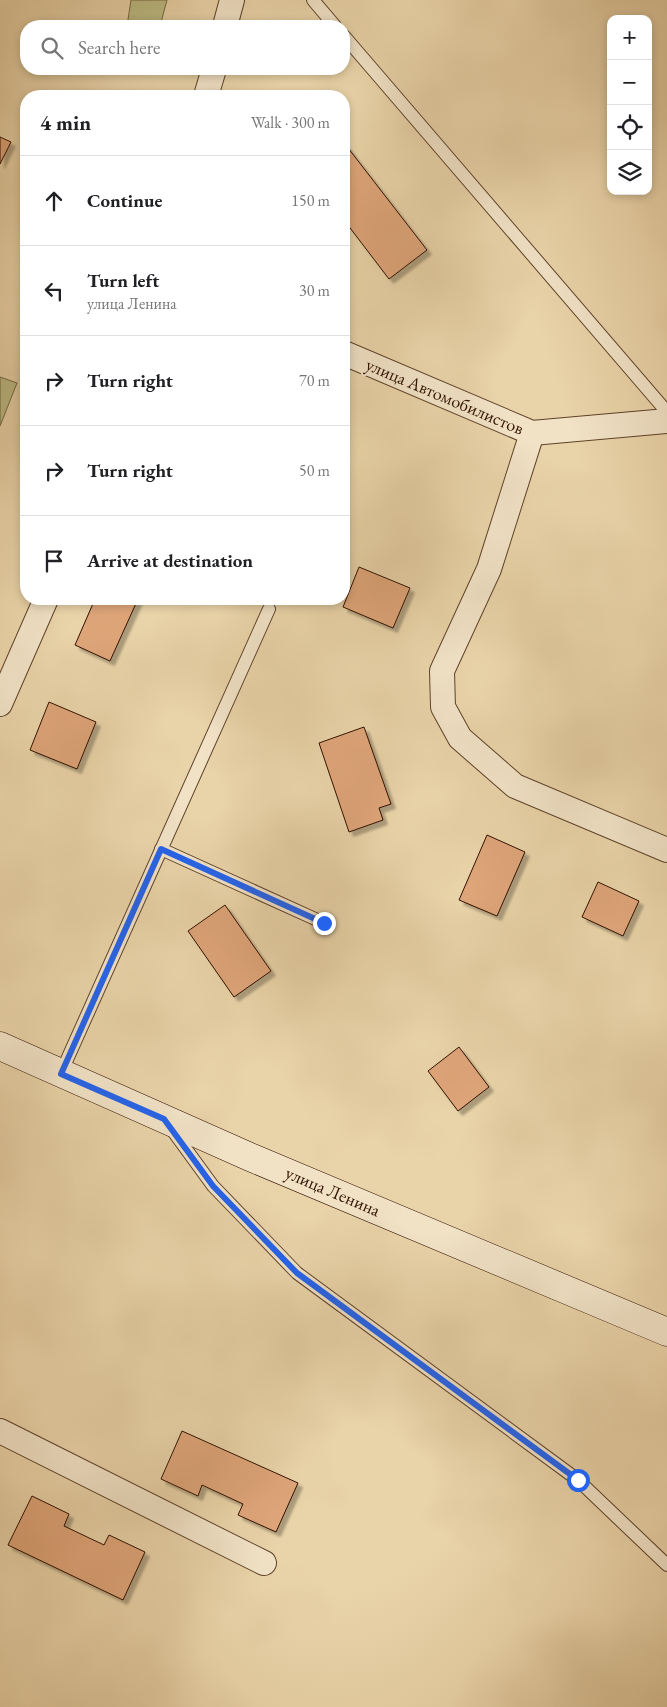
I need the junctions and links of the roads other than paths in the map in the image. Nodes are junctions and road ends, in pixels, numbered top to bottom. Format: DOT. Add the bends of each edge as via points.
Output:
graph roads {
  1 [pos="232,0"];
  2 [pos="313,0"];
  3 [pos="227,20"];
  4 [pos="330,20"];
  5 [pos="350,43"];
  6 [pos="212,75"];
  7 [pos="208,90"];
  8 [pos="350,356"];
  9 [pos="667,412"];
  10 [pos="667,421"];
  11 [pos="532,433"];
  12 [pos="43,605"];
  13 [pos="269,609"];
  14 [pos="0,704"];
  15 [pos="161,849"];
  16 [pos="667,850"];
  17 [pos="324,923"];
  18 [pos="0,1046"];
  19 [pos="61,1074"];
  20 [pos="164,1119"];
  21 [pos="667,1332"];
  22 [pos="0,1431"];
  23 [pos="264,1563"];
  24 [pos="667,1565"];
  1 -- 3 [label="street"];
  2 -- 4 [label="lane"];
  5 -- 9 [label="lane"];
  6 -- 7 [label="street"];
  8 -- 11 [label="street, улица Автомобилистов"];
  10 -- 11 [label="street, улица Автомобилистов"];
  11 -- 16 [label="street" via="489,569 442,671 442,707 460,738 515,786"];
  12 -- 14 [label="street"];
  13 -- 15 [label="lane"];
  15 -- 17 [label="lane"];
  15 -- 19 [label="lane"];
  18 -- 19 [label="main road, улица Ленина"];
  19 -- 20 [label="main road, улица Ленина"];
  20 -- 21 [label="main road, улица Ленина"];
  20 -- 24 [label="lane" via="213,1186 297,1273 578,1480"];
  22 -- 23 [label="street"];
}
